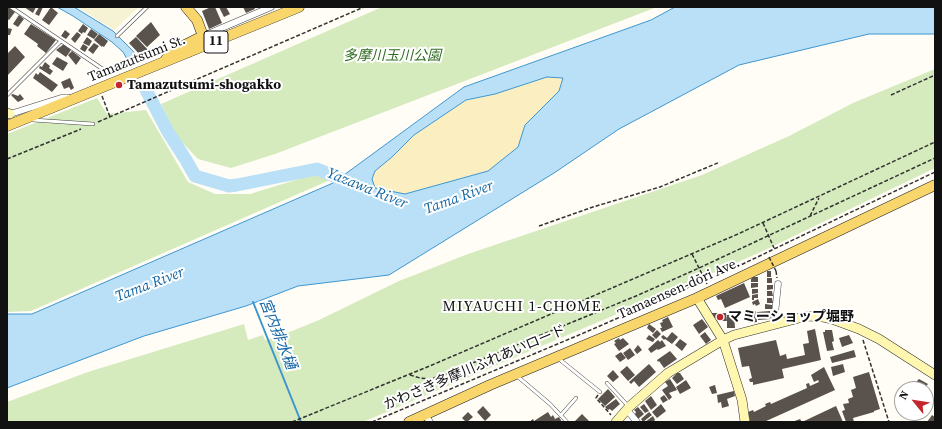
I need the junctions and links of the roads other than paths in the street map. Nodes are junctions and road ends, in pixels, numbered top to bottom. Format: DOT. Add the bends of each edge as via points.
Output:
graph roads {
  1 [pos="11,7"];
  2 [pos="146,7"];
  3 [pos="186,7"];
  4 [pos="271,7"];
  5 [pos="299,7"];
  6 [pos="117,36"];
  7 [pos="203,36"];
  8 [pos="61,41"];
  9 [pos="162,63"];
  10 [pos="107,72"];
  11 [pos="7,95"];
  12 [pos="75,98"];
  13 [pos="8,114"];
  14 [pos="25,119"];
  15 [pos="93,124"];
  16 [pos="7,126"];
  17 [pos="935,185"];
  18 [pos="778,284"];
  19 [pos="697,298"];
  20 [pos="774,324"];
  21 [pos="722,340"];
  22 [pos="557,357"];
  23 [pos="515,374"];
  24 [pos="935,375"];
  25 [pos="607,383"];
  26 [pos="600,392"];
  27 [pos="576,398"];
  28 [pos="628,409"];
  29 [pos="561,415"];
  30 [pos="428,419"];
  31 [pos="409,422"];
  32 [pos="566,422"];
  33 [pos="616,422"];
  34 [pos="637,422"];
  35 [pos="745,422"];
  1 -- 8 [label="lane"];
  2 -- 6 [label="lane"];
  3 -- 7 [label="main road" via="197,20"];
  4 -- 7 [label="street"];
  5 -- 9 [label="main road, Tamazutsumi St. / 11"];
  7 -- 9 [label="main road" via="173,52"];
  8 -- 10 [label="lane"];
  8 -- 11 [label="lane"];
  9 -- 12 [label="main road, Tamazutsumi St. / 11"];
  12 -- 13 [label="street" via="60,98"];
  12 -- 14 [label="main road, Tamazutsumi St. / 11"];
  14 -- 15 [label="lane"];
  14 -- 16 [label="main road, Tamazutsumi St. / 11"];
  17 -- 19 [label="main road, Tamaensen-dōri Ave."];
  18 -- 20 [label="street"];
  19 -- 21 [label="street"];
  19 -- 22 [label="main road, Tamaensen-dōri Ave."];
  20 -- 21 [label="street"];
  20 -- 24 [label="street" via="807,316 832,319 869,333"];
  21 -- 28 [label="street" via="672,370"];
  21 -- 35 [label="street" via="742,400"];
  22 -- 23 [label="main road, Tamaensen-dōri Ave."];
  22 -- 26 [label="lane"];
  23 -- 29 [label="lane"];
  23 -- 30 [label="main road, Tamaensen-dōri Ave."];
  25 -- 28 [label="lane"];
  27 -- 29 [label="lane"];
  28 -- 33 [label="street"];
  28 -- 34 [label="street"];
  29 -- 32 [label="lane"];
  30 -- 31 [label="main road, Tamaensen-dōri Ave."];
}
